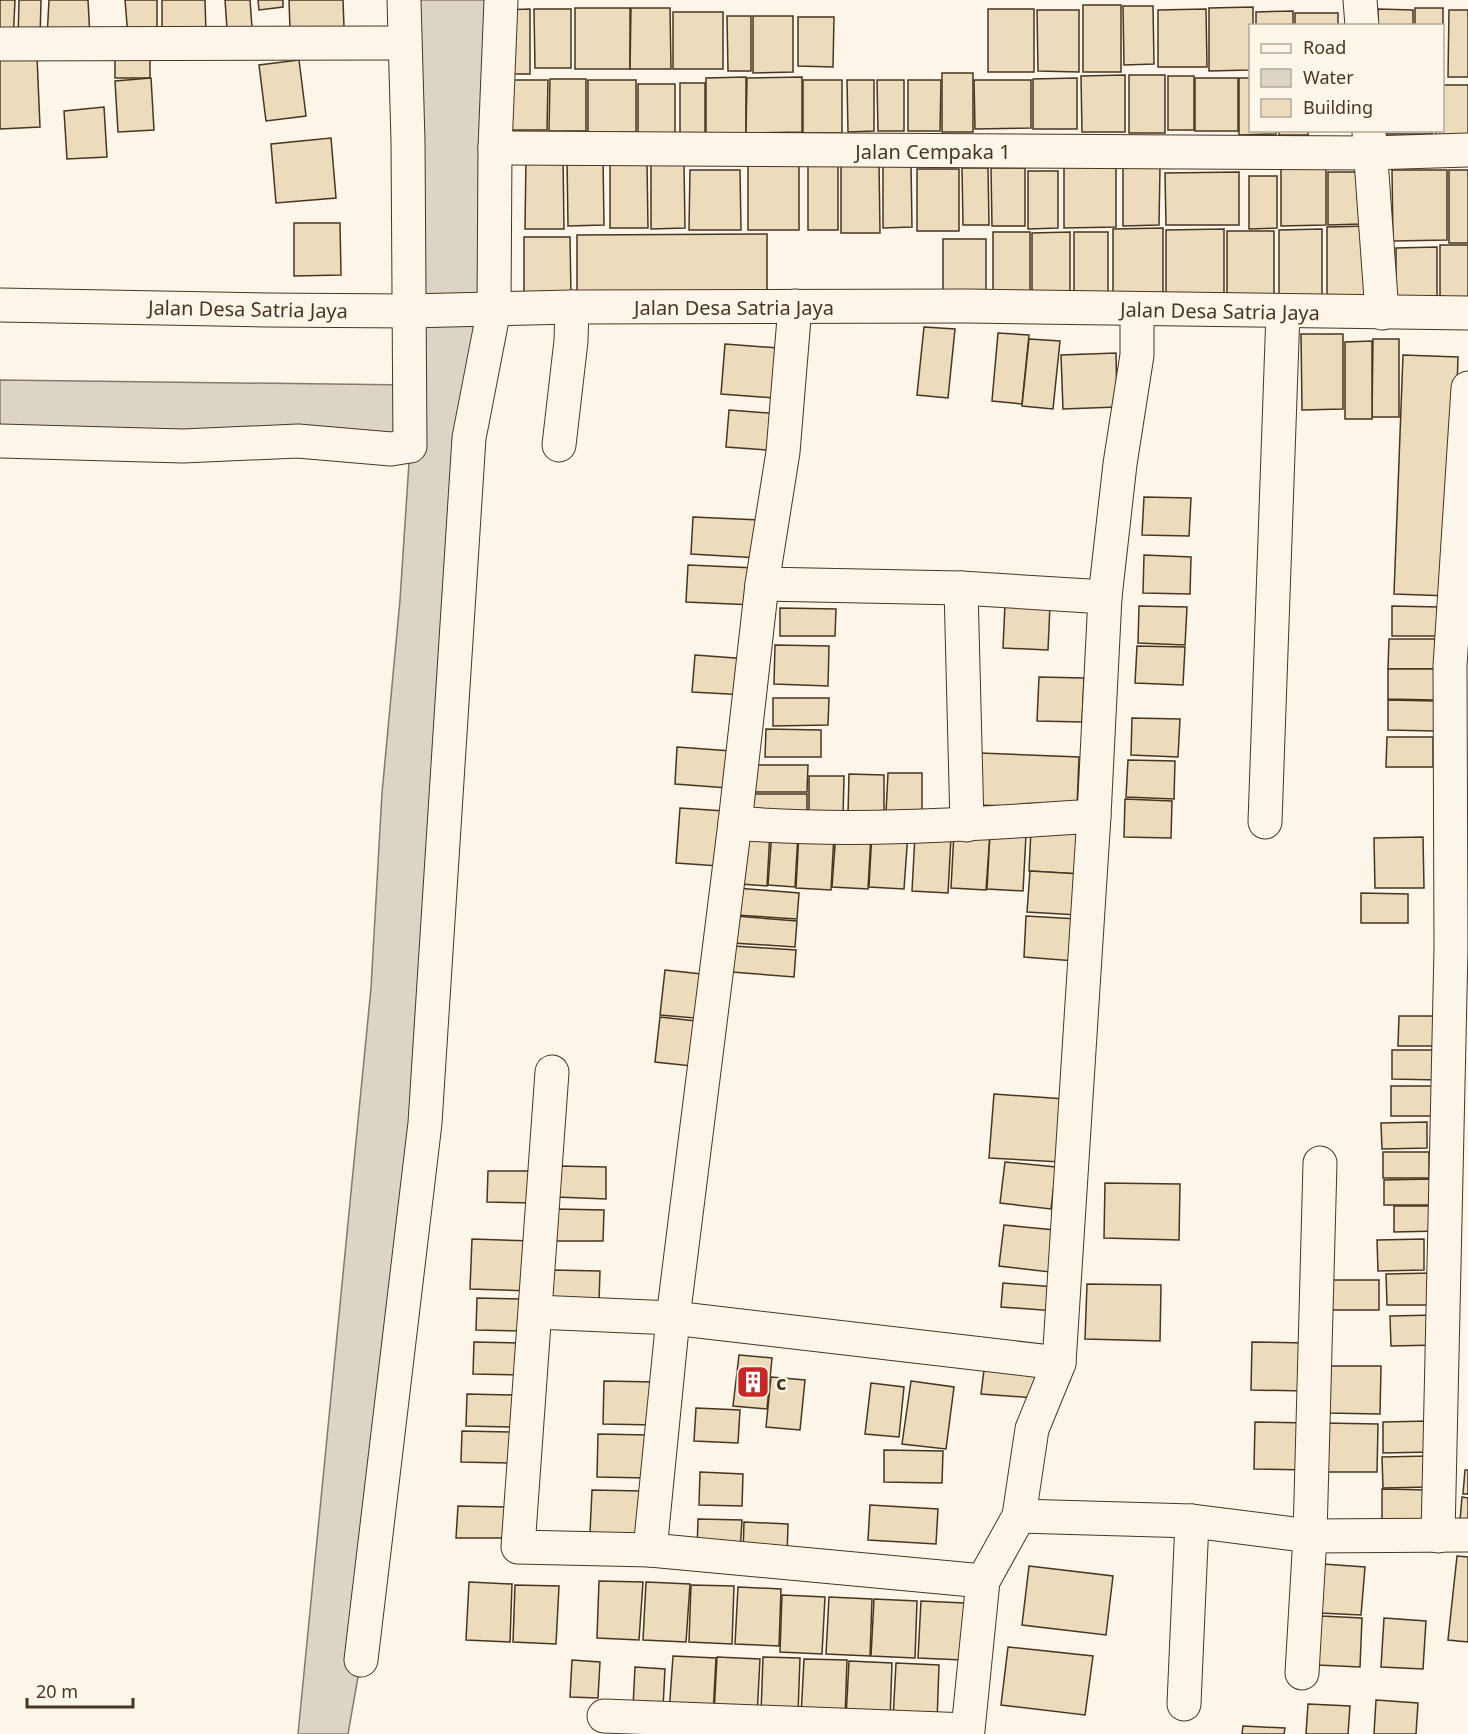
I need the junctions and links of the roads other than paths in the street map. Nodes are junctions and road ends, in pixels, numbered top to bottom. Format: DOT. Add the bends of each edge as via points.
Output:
graph roads {
  1 [pos="404,0"];
  2 [pos="501,0"];
  3 [pos="1360,0"];
  4 [pos="1362,24"];
  5 [pos="404,43"];
  6 [pos="0,44"];
  7 [pos="1370,142"];
  8 [pos="495,148"];
  9 [pos="1468,150"];
  10 [pos="0,305"];
  11 [pos="795,306"];
  12 [pos="572,307"];
  13 [pos="494,309"];
  14 [pos="1137,309"];
  15 [pos="411,311"];
  16 [pos="1283,312"];
  17 [pos="1382,313"];
  18 [pos="1468,313"];
  19 [pos="1468,388"];
  20 [pos="0,441"];
  21 [pos="559,445"];
  22 [pos="762,584"];
  23 [pos="961,588"];
  24 [pos="1105,597"];
  25 [pos="1094,816"];
  26 [pos="1265,822"];
  27 [pos="735,823"];
  28 [pos="968,825"];
  29 [pos="552,1072"];
  30 [pos="1320,1163"];
  31 [pos="536,1312"];
  32 [pos="673,1318"];
  33 [pos="1059,1363"];
  34 [pos="1018,1516"];
  35 [pos="1192,1521"];
  36 [pos="1310,1536"];
  37 [pos="1453,1536"];
  38 [pos="650,1550"];
  39 [pos="982,1581"];
  40 [pos="361,1660"];
  41 [pos="1302,1673"];
  42 [pos="1184,1704"];
  43 [pos="604,1716"];
  1 -- 5 [label="street"];
  2 -- 8 [label="street"];
  3 -- 4 [label="street"];
  5 -- 6 [label="street"];
  5 -- 15 [label="street"];
  7 -- 8 [label="street, Jalan Cempaka 1"];
  7 -- 9 [label="street, Jalan Cempaka 1"];
  7 -- 17 [label="street"];
  8 -- 13 [label="street"];
  10 -- 15 [label="street, Jalan Desa Satria Jaya"];
  11 -- 12 [label="street, Jalan Desa Satria Jaya"];
  11 -- 14 [label="street, Jalan Desa Satria Jaya"];
  11 -- 22 [label="street" via="783,452"];
  12 -- 13 [label="street, Jalan Desa Satria Jaya"];
  12 -- 21 [label="street"];
  13 -- 15 [label="street, Jalan Desa Satria Jaya"];
  13 -- 40 [label="street" via="469,438 425,1124"];
  14 -- 16 [label="street, Jalan Desa Satria Jaya"];
  14 -- 24 [label="street" via="1137,355"];
  15 -- 20 [label="street" via="410,446 391,449 298,441 183,446"];
  16 -- 17 [label="street, Jalan Desa Satria Jaya"];
  16 -- 26 [label="street"];
  17 -- 18 [label="street, Jalan Desa Satria Jaya"];
  19 -- 37 [label="street" via="1450,666"];
  22 -- 23 [label="street"];
  22 -- 27 [label="street"];
  23 -- 24 [label="street"];
  23 -- 28 [label="street"];
  24 -- 25 [label="street"];
  25 -- 28 [label="street"];
  25 -- 33 [label="street"];
  27 -- 28 [label="street" via="817,828"];
  27 -- 32 [label="street"];
  29 -- 31 [label="street"];
  30 -- 36 [label="street"];
  31 -- 32 [label="street"];
  31 -- 38 [label="street" via="518,1547"];
  32 -- 33 [label="street"];
  32 -- 38 [label="street"];
  33 -- 34 [label="street" via="1032,1429"];
  34 -- 35 [label="street"];
  34 -- 39 [label="street"];
  35 -- 36 [label="street"];
  35 -- 42 [label="street"];
  36 -- 37 [label="street"];
  36 -- 41 [label="street"];
  38 -- 39 [label="street"];
  39 -- 43 [label="street" via="968,1731"];
}
